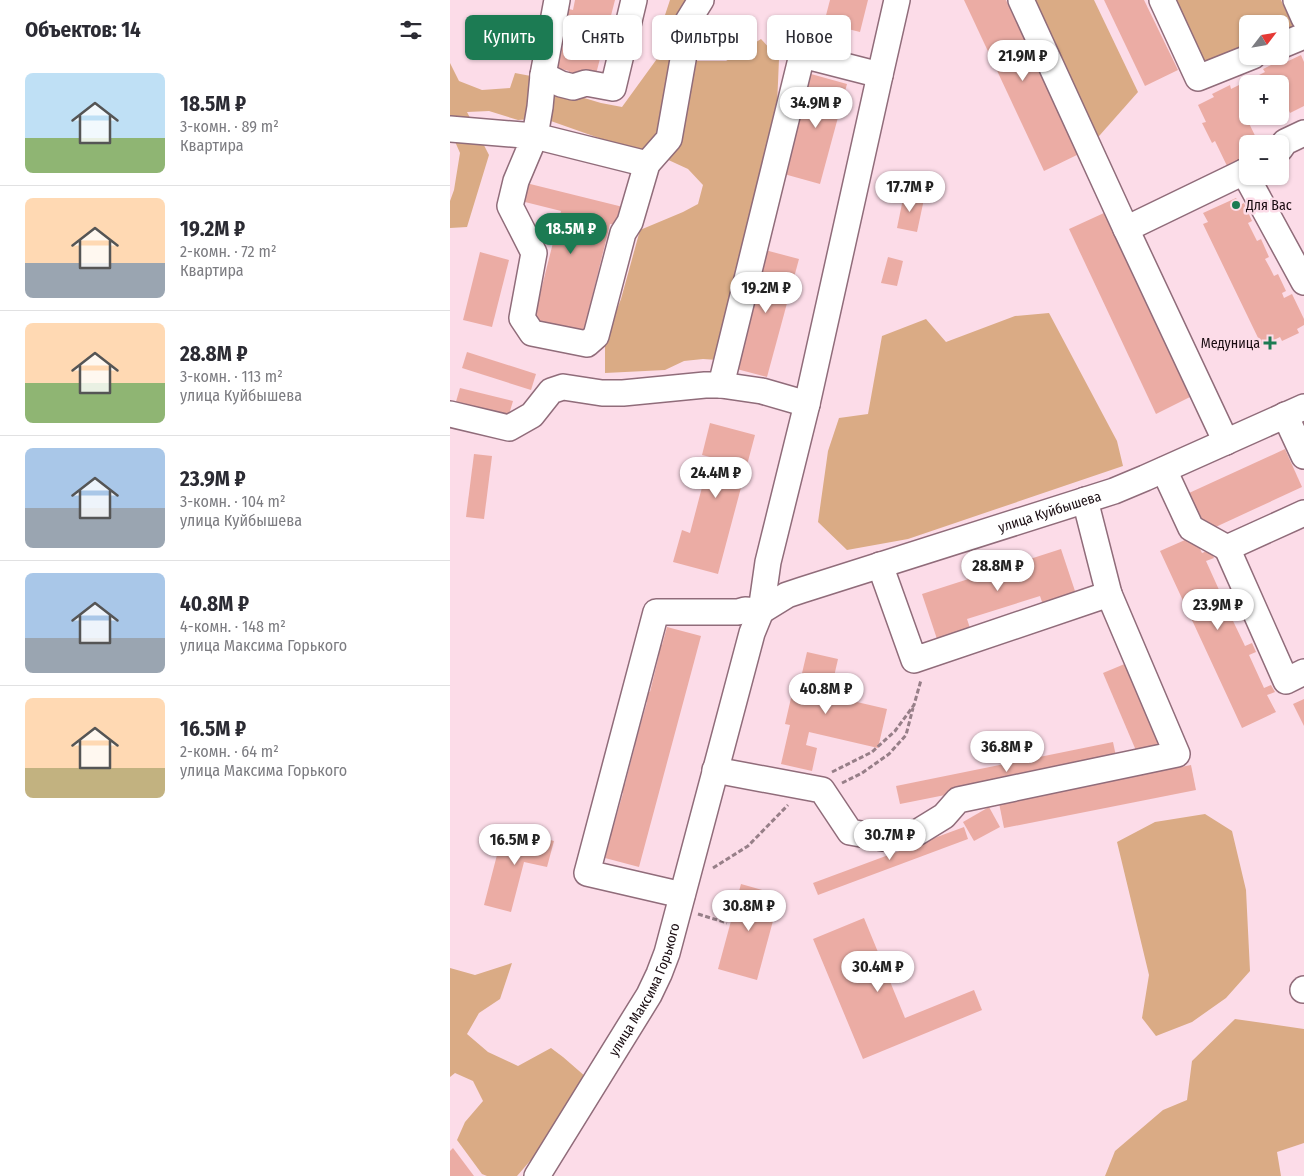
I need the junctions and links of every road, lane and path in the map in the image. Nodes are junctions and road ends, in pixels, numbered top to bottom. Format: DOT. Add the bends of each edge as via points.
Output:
graph roads {
  1 [pos="557,0"];
  2 [pos="634,0"];
  3 [pos="701,0"];
  4 [pos="897,0"];
  5 [pos="1020,0"];
  6 [pos="1162,0"];
  7 [pos="1296,0"];
  8 [pos="1304,18"];
  9 [pos="1304,36"];
  10 [pos="1289,42"];
  11 [pos="1239,62"];
  12 [pos="543,75"];
  13 [pos="880,75"];
  14 [pos="450,129"];
  15 [pos="1304,133"];
  16 [pos="535,136"];
  17 [pos="1289,140"];
  18 [pos="647,164"];
  19 [pos="1239,174"];
  20 [pos="1253,185"];
  21 [pos="1126,229"];
  22 [pos="1304,282"];
  23 [pos="721,385"];
  24 [pos="807,404"];
  25 [pos="1294,411"];
  26 [pos="450,414"];
  27 [pos="1226,442"];
  28 [pos="1304,456"];
  29 [pos="1164,470"];
  30 [pos="1085,500"];
  31 [pos="1304,513"];
  32 [pos="1227,548"];
  33 [pos="880,565"];
  34 [pos="1108,594"];
  35 [pos="761,611"];
  36 [pos="1304,672"];
  37 [pos="914,705"];
  38 [pos="715,770"];
  39 [pos="822,790"];
  40 [pos="680,901"];
  41 [pos="727,922"];
  42 [pos="536,1176"];
  1 -- 12 [label="street"];
  2 -- 12 [label="street" via="613,88 586,83 573,87"];
  3 -- 18 [label="street" via="688,21 670,138"];
  4 -- 13 [label="street, улица Максима Горького"];
  5 -- 21 [label="street"];
  6 -- 11 [label="street" via="1198,78"];
  7 -- 8 [label="street"];
  9 -- 10 [label="street"];
  12 -- 16 [label="street"];
  13 -- 23 [label="street" via="802,55"];
  13 -- 24 [label="street, улица Максима Горького"];
  14 -- 16 [label="street"];
  15 -- 17 [label="street"];
  16 -- 18 [label="street"];
  16 -- 18 [label="street" via="516,181 510,206 534,254 522,318 532,333 586,344 596,336 623,233 630,222"];
  19 -- 21 [label="street"];
  20 -- 22 [label="street"];
  21 -- 27 [label="street"];
  23 -- 24 [label="street" via="762,391"];
  23 -- 26 [label="street" via="623,393 563,387 551,391 532,415 510,428"];
  24 -- 35 [label="street, улица Максима Горького" via="768,562"];
  25 -- 27 [label="street, улица Куйбышева"];
  25 -- 28 [label="street"];
  27 -- 29 [label="street, улица Куйбышева"];
  29 -- 30 [label="street, улица Куйбышева"];
  29 -- 32 [label="street" via="1191,528"];
  30 -- 33 [label="street, улица Куйбышева"];
  30 -- 34 [label="street"];
  31 -- 32 [label="street"];
  32 -- 36 [label="street" via="1286,681"];
  33 -- 34 [label="street" via="914,660"];
  33 -- 35 [label="street, улица Куйбышева" via="787,595"];
  34 -- 39 [label="street" via="1177,754 958,800 944,816 918,832 884,838 850,832"];
  35 -- 38 [label="street, улица Максима Горького" via="752,633"];
  35 -- 40 [label="street" via="656,612 587,873"];
  37 -- 39 [label="path" via="906,735 890,754 862,773"];
  38 -- 39 [label="street"];
  38 -- 40 [label="street, улица Максима Горького"];
  40 -- 41 [label="path"];
  40 -- 42 [label="street, улица Максима Горького" via="666,953 649,995"];
}
